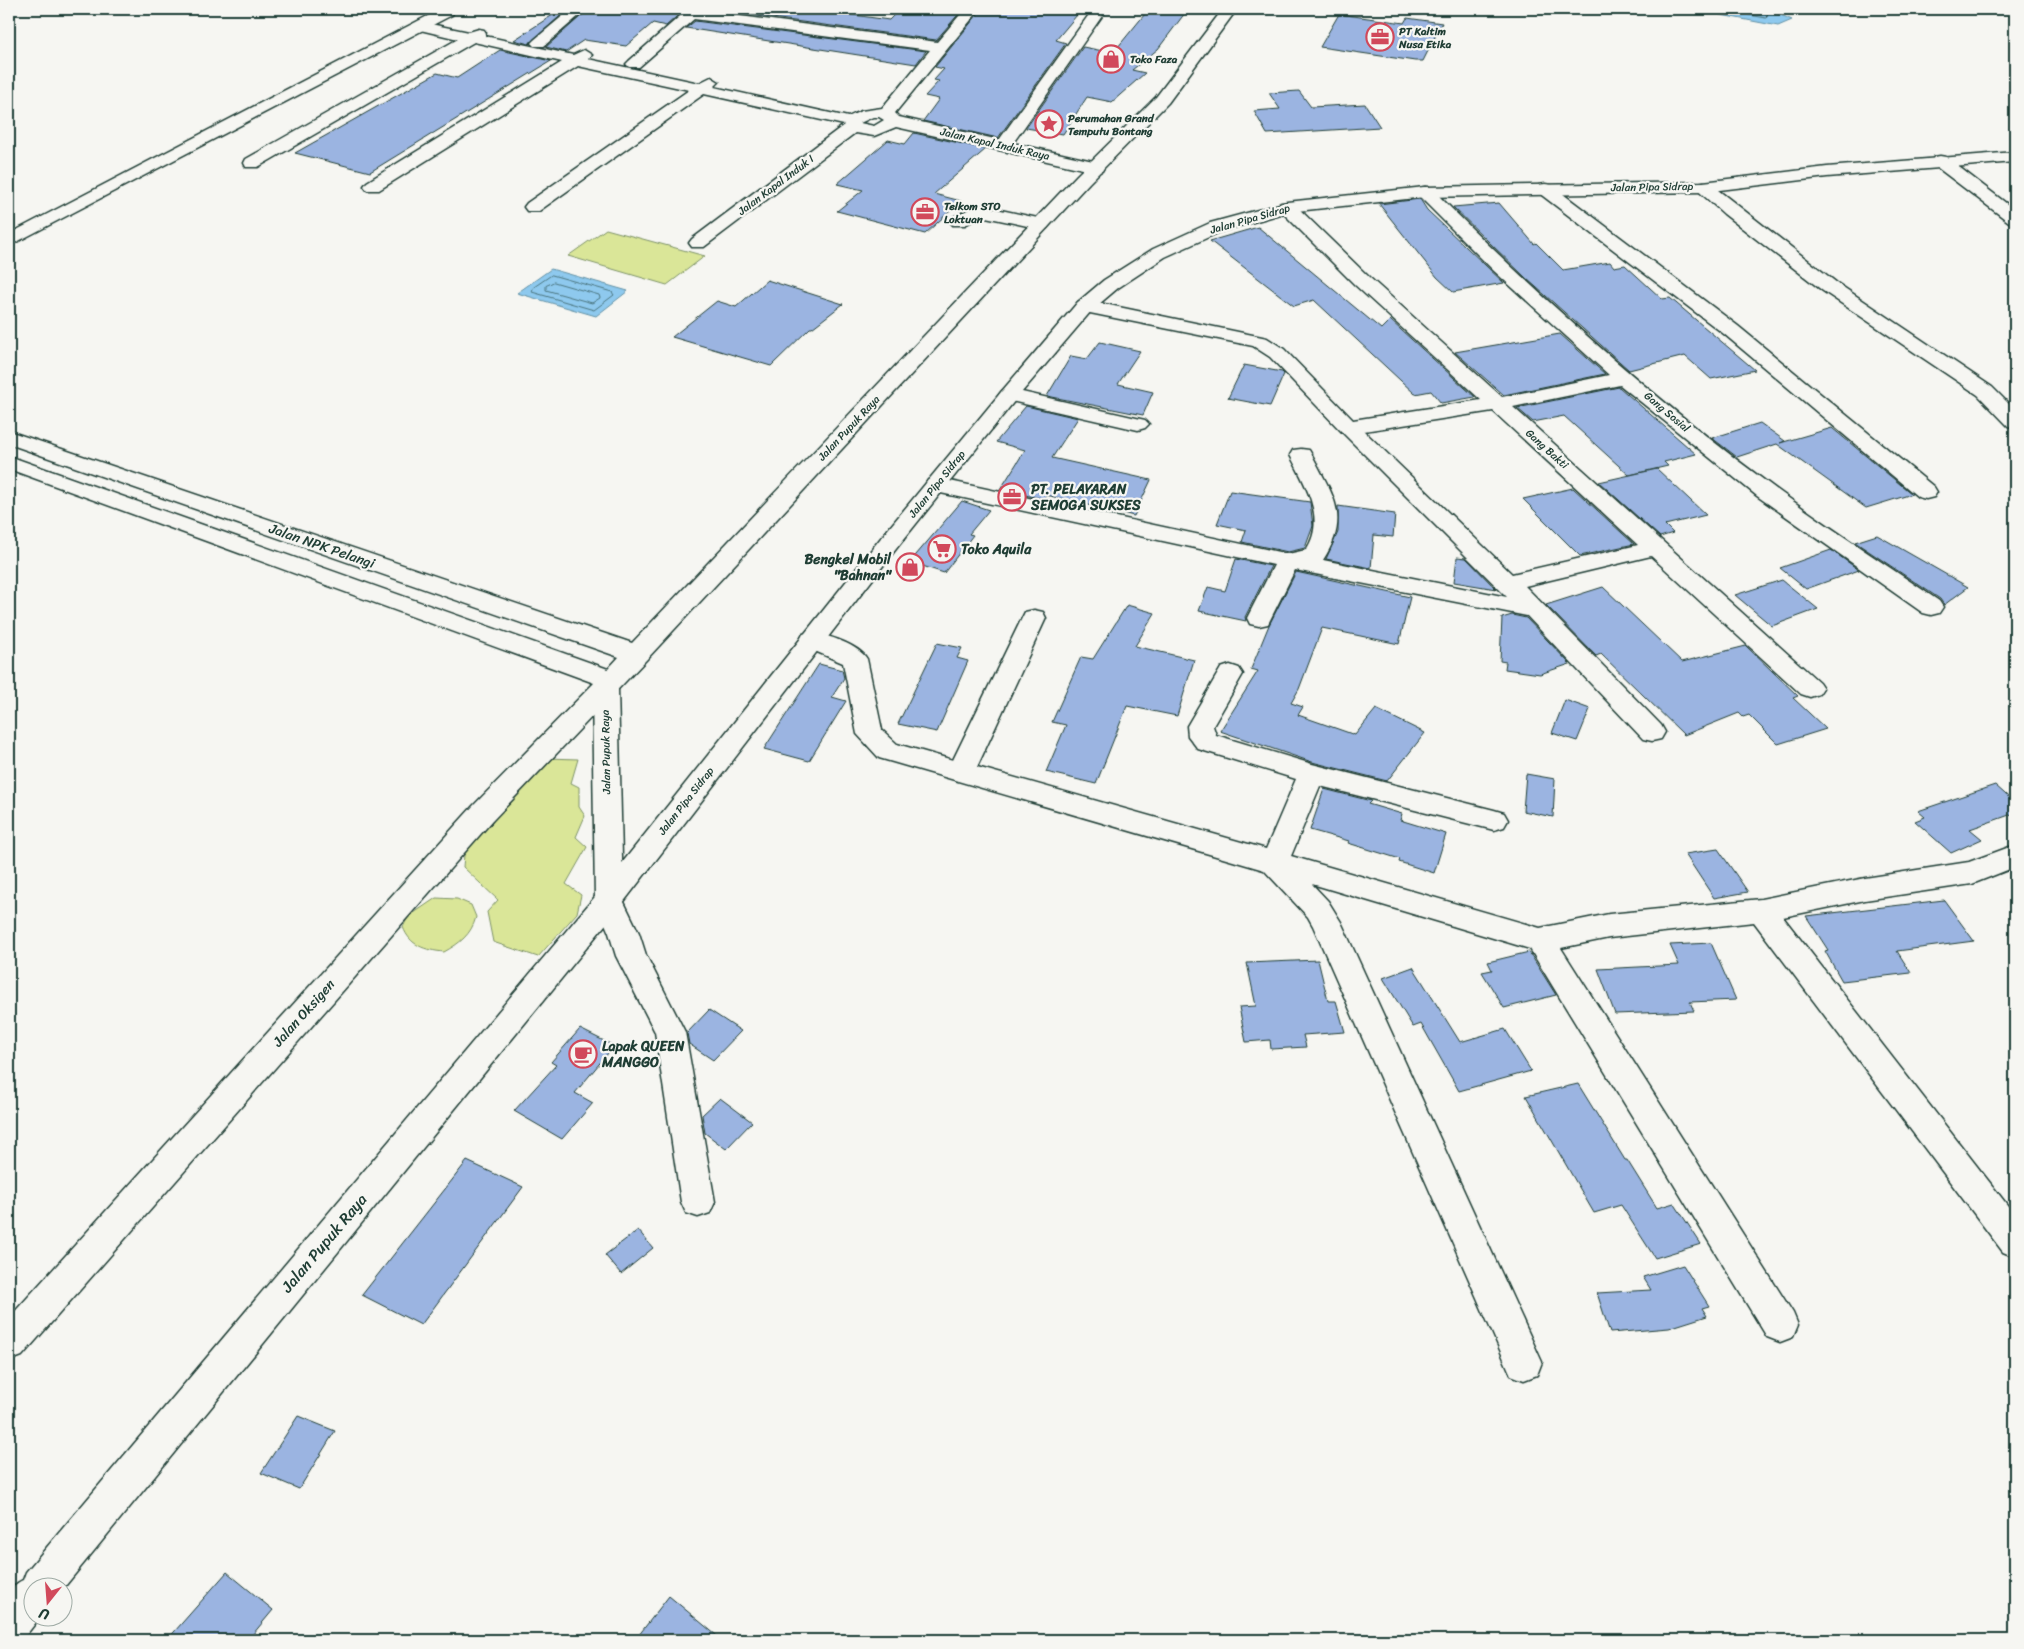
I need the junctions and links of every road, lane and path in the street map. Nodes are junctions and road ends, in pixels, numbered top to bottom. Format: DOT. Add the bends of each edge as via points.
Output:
graph roads {
  1 [pos="448,9"];
  2 [pos="580,9"];
  3 [pos="973,9"];
  4 [pos="1100,9"];
  5 [pos="1230,9"];
  6 [pos="693,12"];
  7 [pos="428,18"];
  8 [pos="477,34"];
  9 [pos="539,43"];
  10 [pos="941,47"];
  11 [pos="582,57"];
  12 [pos="634,64"];
  13 [pos="292,80"];
  14 [pos="310,85"];
  15 [pos="707,85"];
  16 [pos="856,121"];
  17 [pos="888,121"];
  18 [pos="1003,146"];
  19 [pos="2015,157"];
  20 [pos="1940,162"];
  21 [pos="252,163"];
  22 [pos="1090,173"];
  23 [pos="373,186"];
  24 [pos="1703,187"];
  25 [pos="1545,189"];
  26 [pos="1424,192"];
  27 [pos="533,207"];
  28 [pos="1287,207"];
  29 [pos="2015,218"];
  30 [pos="959,221"];
  31 [pos="1040,224"];
  32 [pos="9,225"];
  33 [pos="9,241"];
  34 [pos="698,243"];
  35 [pos="1086,306"];
  36 [pos="1626,378"];
  37 [pos="1008,395"];
  38 [pos="1498,404"];
  39 [pos="2015,422"];
  40 [pos="1138,424"];
  41 [pos="1348,427"];
  42 [pos="9,436"];
  43 [pos="1301,455"];
  44 [pos="9,462"];
  45 [pos="936,486"];
  46 [pos="1926,492"];
  47 [pos="1655,548"];
  48 [pos="1288,561"];
  49 [pos="1507,583"];
  50 [pos="1931,606"];
  51 [pos="1535,610"];
  52 [pos="1034,618"];
  53 [pos="1259,618"];
  54 [pos="812,640"];
  55 [pos="637,654"];
  56 [pos="1230,674"];
  57 [pos="609,684"];
  58 [pos="1810,688"];
  59 [pos="1652,732"];
  60 [pos="961,772"];
  61 [pos="1312,774"];
  62 [pos="1494,820"];
  63 [pos="2015,856"];
  64 [pos="1274,862"];
  65 [pos="609,900"];
  66 [pos="1761,910"];
  67 [pos="1540,940"];
  68 [pos="698,1202"];
  69 [pos="2015,1241"];
  70 [pos="1780,1325"];
  71 [pos="9,1344"];
  72 [pos="1524,1362"];
  73 [pos="48,1576"];
  74 [pos="22,1609"];
  75 [pos="9,1626"];
  1 -- 7 [label="street" via="448,12"];
  2 -- 9 [label="street"];
  3 -- 10 [label="street"];
  4 -- 18 [label="street"];
  5 -- 22 [label="street, Jalan Pupuk Raya" via="1162,100"];
  6 -- 10 [label="street"];
  6 -- 12 [label="street"];
  7 -- 8 [label="street"];
  7 -- 13 [label="street"];
  7 -- 14 [label="street"];
  8 -- 9 [label="street"];
  8 -- 11 [label="street"];
  8 -- 21 [label="street"];
  9 -- 11 [label="street"];
  10 -- 17 [label="street"];
  11 -- 12 [label="street"];
  11 -- 15 [label="street"];
  11 -- 23 [label="street"];
  12 -- 15 [label="street"];
  13 -- 14 [label="street"];
  13 -- 32 [label="street"];
  14 -- 33 [label="street"];
  15 -- 16 [label="street"];
  15 -- 27 [label="street"];
  16 -- 17 [label="street" via="868,131"];
  16 -- 34 [label="street, Jalan Kapal Induk I"];
  17 -- 18 [label="street, Jalan Kapal Induk Raya"];
  17 -- 22 [label="street, Jalan Kapal Induk Raya"];
  18 -- 22 [label="street, Jalan Kapal Induk Raya"];
  19 -- 20 [label="street, Jalan Pipa Sidrap"];
  20 -- 24 [label="street, Jalan Pipa Sidrap"];
  20 -- 29 [label="street"];
  22 -- 31 [label="street, Jalan Pupuk Raya"];
  24 -- 25 [label="street, Jalan Pipa Sidrap"];
  24 -- 39 [label="street" via="1830,287 1985,391"];
  25 -- 26 [label="street, Jalan Pipa Sidrap"];
  25 -- 46 [label="street" via="1731,330"];
  26 -- 28 [label="street, Jalan Pipa Sidrap"];
  26 -- 36 [label="street, Gang Sosial" via="1492,260"];
  28 -- 35 [label="street, Jalan Pipa Sidrap" via="1216,227 1158,253"];
  28 -- 38 [label="street, Gang Bakti" via="1362,281"];
  30 -- 31 [label="street" via="978,210"];
  31 -- 55 [label="street, Jalan Pupuk Raya"];
  35 -- 37 [label="street, Jalan Pipa Sidrap"];
  35 -- 41 [label="street" via="1260,342 1277,352"];
  36 -- 38 [label="street"];
  36 -- 50 [label="street, Gang Sosial" via="1742,474"];
  37 -- 40 [label="street"];
  37 -- 45 [label="street, Jalan Pipa Sidrap"];
  38 -- 41 [label="street"];
  38 -- 47 [label="street, Gang Bakti"];
  41 -- 49 [label="street"];
  42 -- 55 [label="street, Jalan NPK Pelangi"];
  43 -- 48 [label="street" via="1321,496 1326,518 1324,539 1314,556"];
  44 -- 57 [label="street, Jalan NPK Pelangi"];
  45 -- 48 [label="street"];
  45 -- 54 [label="street, Jalan Pipa Sidrap"];
  47 -- 49 [label="street"];
  47 -- 58 [label="street, Gang Bakti"];
  48 -- 51 [label="street"];
  48 -- 53 [label="street"];
  49 -- 51 [label="street"];
  51 -- 59 [label="street"];
  52 -- 60 [label="street"];
  54 -- 60 [label="street" via="855,659 870,734 878,744"];
  54 -- 65 [label="street, Jalan Pipa Sidrap"];
  55 -- 57 [label="street, Jalan Pupuk Raya"];
  56 -- 61 [label="street" via="1200,726 1201,736 1207,742"];
  57 -- 65 [label="street, Jalan Pupuk Raya"];
  57 -- 71 [label="street, Jalan Oksigen" via="477,820"];
  60 -- 64 [label="street"];
  61 -- 62 [label="street"];
  61 -- 64 [label="street"];
  63 -- 66 [label="street" via="1972,873 1865,889"];
  64 -- 67 [label="street"];
  64 -- 72 [label="street" via="1326,922"];
  65 -- 68 [label="street, Jalan Pupuk Raya" via="631,956 670,1032"];
  65 -- 73 [label="street, Jalan Pupuk Raya"];
  66 -- 67 [label="street" via="1610,926"];
  66 -- 69 [label="street"];
  67 -- 70 [label="street"];
  74 -- 75 [label="street"];
}
